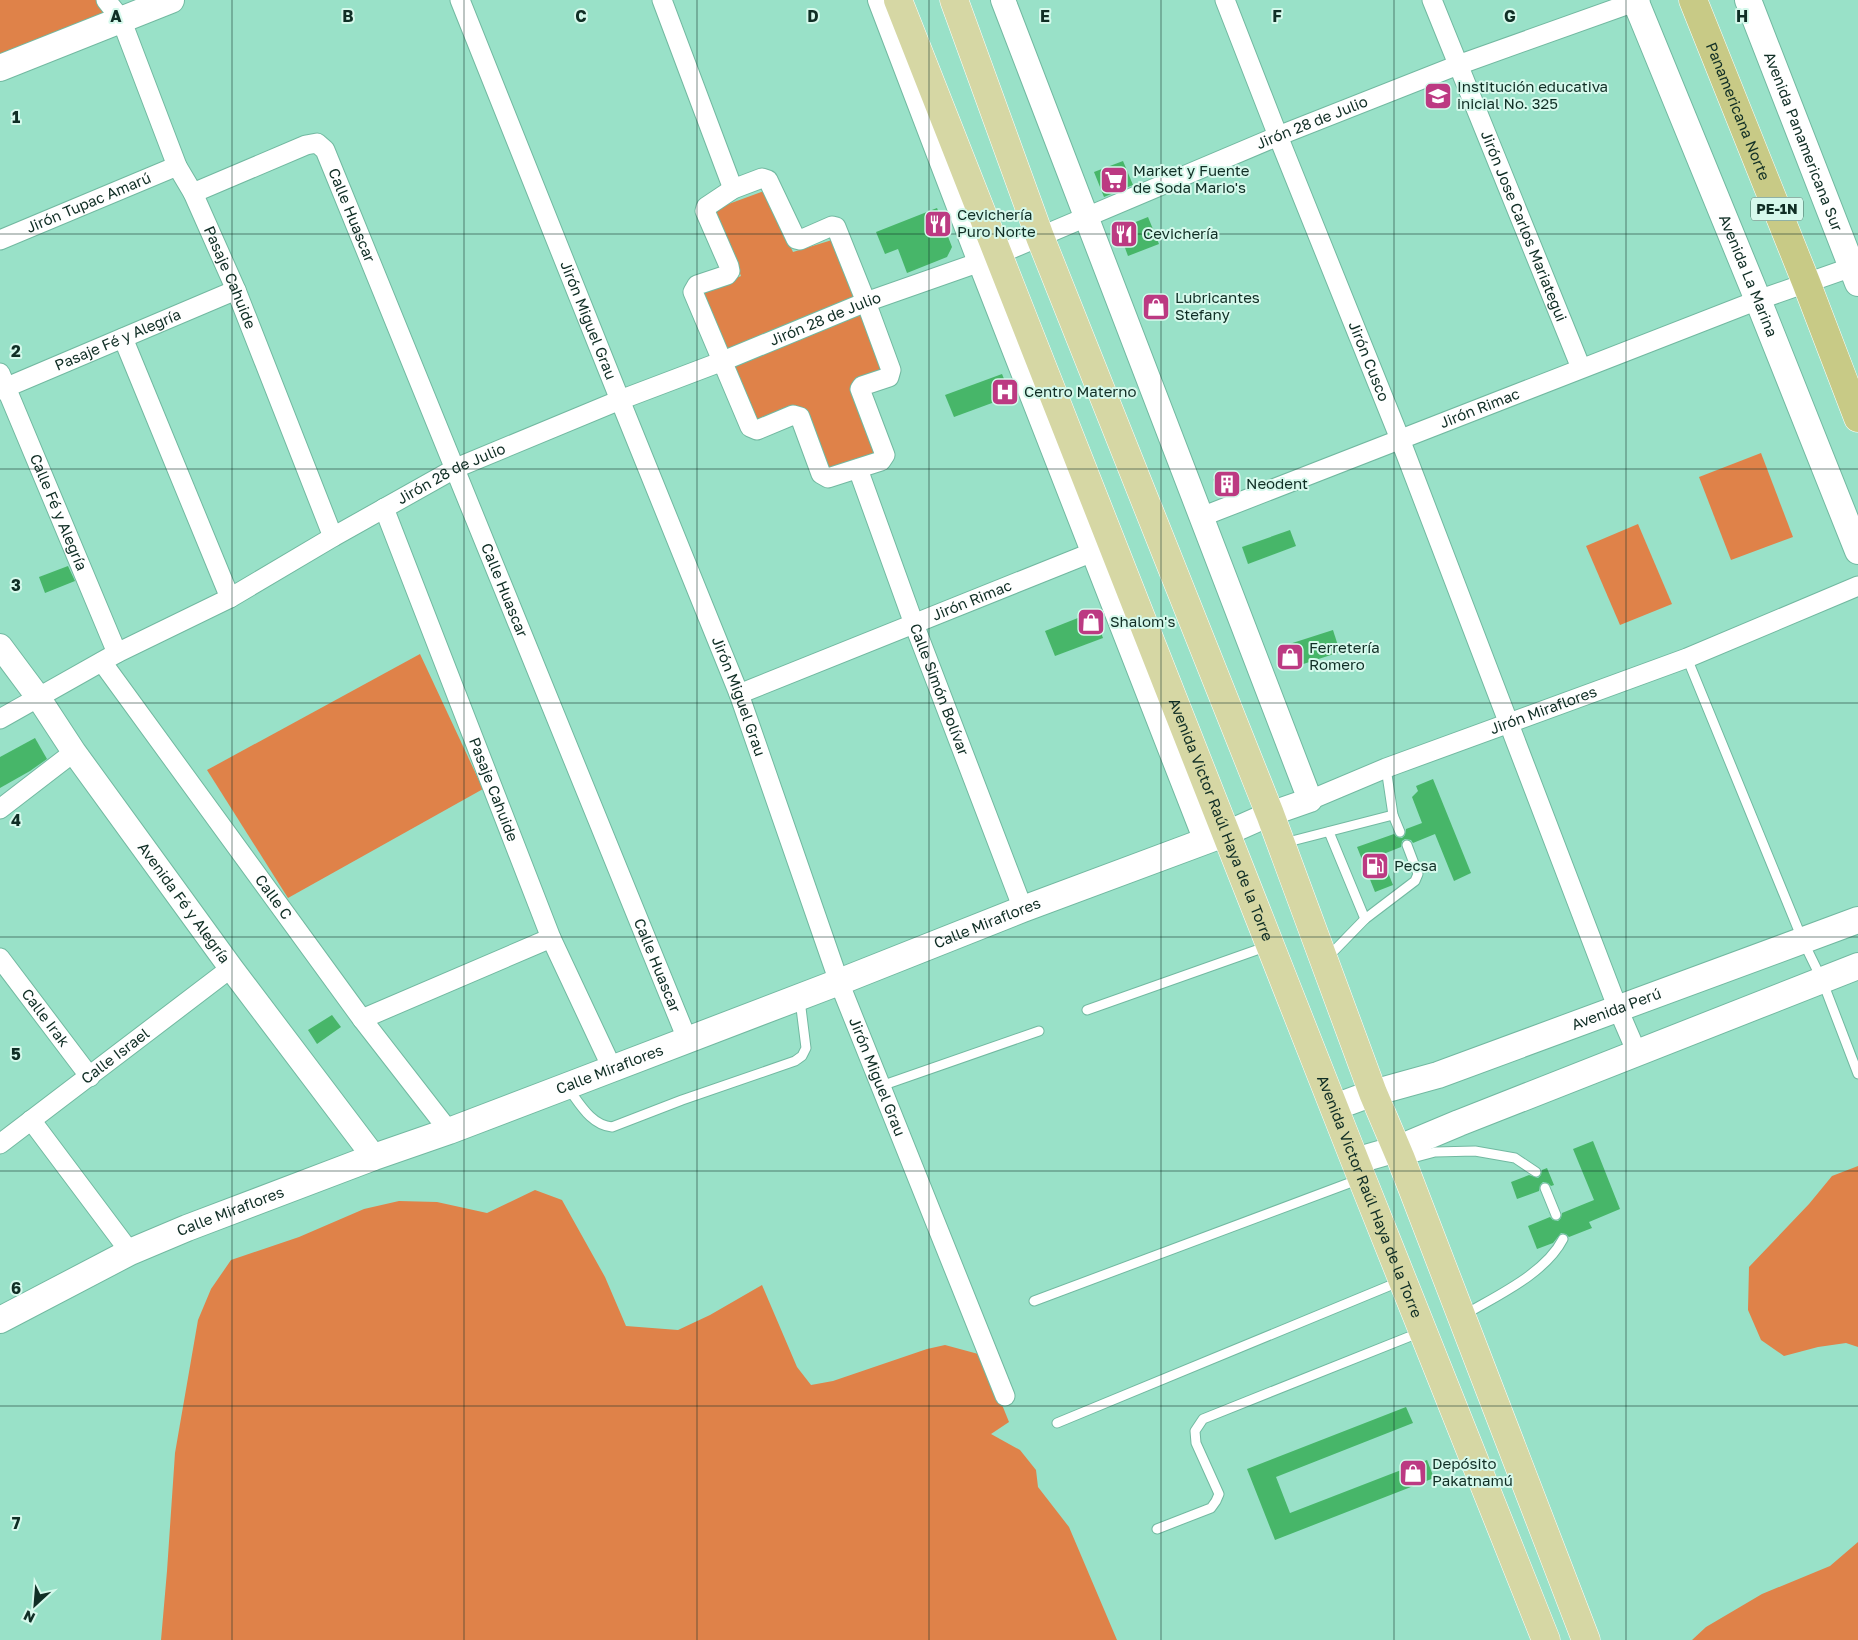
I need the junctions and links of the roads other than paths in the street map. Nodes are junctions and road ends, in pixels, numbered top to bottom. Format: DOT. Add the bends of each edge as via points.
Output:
graph roads {
  1 [pos="171,0"];
  2 [pos="460,0"];
  3 [pos="662,0"];
  4 [pos="880,0"];
  5 [pos="898,0"];
  6 [pos="954,0"];
  7 [pos="1003,0"];
  8 [pos="1225,0"];
  9 [pos="1432,0"];
  10 [pos="1637,0"];
  11 [pos="1693,0"];
  12 [pos="1748,0"];
  13 [pos="114,10"];
  14 [pos="1458,65"];
  15 [pos="0,68"];
  16 [pos="1278,136"];
  17 [pos="177,166"];
  18 [pos="733,189"];
  19 [pos="193,192"];
  20 [pos="1086,217"];
  21 [pos="1040,237"];
  22 [pos="0,240"];
  23 [pos="989,258"];
  24 [pos="1856,272"];
  25 [pos="1806,282"];
  26 [pos="236,290"];
  27 [pos="1758,300"];
  28 [pos="866,302"];
  29 [pos="123,338"];
  30 [pos="723,361"];
  31 [pos="1581,368"];
  32 [pos="2,383"];
  33 [pos="620,400"];
  34 [pos="1858,418"];
  35 [pos="1400,439"];
  36 [pos="456,468"];
  37 [pos="858,469"];
  38 [pos="384,508"];
  39 [pos="1201,517"];
  40 [pos="333,537"];
  41 [pos="1858,551"];
  42 [pos="1093,552"];
  43 [pos="1858,586"];
  44 [pos="230,598"];
  45 [pos="914,624"];
  46 [pos="0,646"];
  47 [pos="110,658"];
  48 [pos="1686,658"];
  49 [pos="739,694"];
  50 [pos="38,698"];
  51 [pos="0,719"];
  52 [pos="1508,724"];
  53 [pos="74,752"];
  54 [pos="1386,768"];
  55 [pos="1310,800"];
  56 [pos="0,809"];
  57 [pos="1270,814"];
  58 [pos="1393,816"];
  59 [pos="1329,832"];
  60 [pos="1400,832"];
  61 [pos="1216,837"];
  62 [pos="1281,844"];
  63 [pos="1406,845"];
  64 [pos="1023,909"];
  65 [pos="1365,919"];
  66 [pos="1858,920"];
  67 [pos="551,938"];
  68 [pos="1803,941"];
  69 [pos="1271,945"];
  70 [pos="0,958"];
  71 [pos="1324,960"];
  72 [pos="1858,966"];
  73 [pos="231,968"];
  74 [pos="1822,980"];
  75 [pos="840,982"];
  76 [pos="800,997"];
  77 [pos="1618,1008"];
  78 [pos="1087,1010"];
  79 [pos="362,1019"];
  80 [pos="1039,1031"];
  81 [pos="687,1040"];
  82 [pos="1637,1053"];
  83 [pos="612,1068"];
  84 [pos="1858,1074"];
  85 [pos="90,1077"];
  86 [pos="567,1086"];
  87 [pos="881,1086"];
  88 [pos="1373,1093"];
  89 [pos="1335,1107"];
  90 [pos="31,1120"];
  91 [pos="449,1130"];
  92 [pos="0,1144"];
  93 [pos="1399,1155"];
  94 [pos="374,1157"];
  95 [pos="1359,1170"];
  96 [pos="1536,1172"];
  97 [pos="1545,1188"];
  98 [pos="1556,1215"];
  99 [pos="1563,1239"];
  100 [pos="130,1252"];
  101 [pos="1403,1280"];
  102 [pos="1034,1301"];
  103 [pos="1461,1317"];
  104 [pos="0,1320"];
  105 [pos="1424,1332"];
  106 [pos="1005,1396"];
  107 [pos="1057,1423"];
  108 [pos="1157,1529"];
  109 [pos="1546,1640"];
  110 [pos="1586,1640"];
  1 -- 13 [label="main road"];
  2 -- 33 [label="street, Jirón Miguel Grau"];
  3 -- 18 [label="street"];
  4 -- 23 [label="street"];
  5 -- 23 [label="main road, Avenida Victor Raúl Haya de la Torre"];
  6 -- 21 [label="main road"];
  7 -- 20 [label="street"];
  8 -- 16 [label="street, Jirón Cusco"];
  9 -- 14 [label="street, Jirón Jose Carlos Mariategui"];
  10 -- 14 [label="street, Jirón 28 de Julio"];
  10 -- 27 [label="main road, Avenida La Marina"];
  11 -- 25 [label="highway, Panamericana Norte / PE-1N"];
  12 -- 24 [label="main road, Avenida Panamericana Sur"];
  13 -- 15 [label="main road"];
  13 -- 17 [label="street, Pasaje Cahuide"];
  14 -- 16 [label="street, Jirón 28 de Julio"];
  14 -- 31 [label="street, Jirón Jose Carlos Mariategui"];
  16 -- 20 [label="street, Jirón 28 de Julio"];
  16 -- 35 [label="street, Jirón Cusco"];
  17 -- 19 [label="street, Pasaje Cahuide"];
  17 -- 22 [label="street, Jirón Tupac Amarú"];
  18 -- 28 [label="street" via="766,178 796,239 836,227"];
  18 -- 30 [label="street" via="706,207 705,211 730,271 727,275 697,285 693,292"];
  19 -- 26 [label="street, Pasaje Cahuide"];
  19 -- 36 [label="street, Calle Huascar" via="306,145 317,143 325,150"];
  20 -- 21 [label="street, Jirón 28 de Julio"];
  20 -- 39 [label="street"];
  21 -- 23 [label="street, Jirón 28 de Julio"];
  21 -- 57 [label="main road"];
  23 -- 28 [label="street, Jirón 28 de Julio"];
  23 -- 42 [label="street"];
  23 -- 61 [label="main road, Avenida Victor Raúl Haya de la Torre"];
  24 -- 25 [label="street, Jirón Rimac"];
  25 -- 27 [label="street, Jirón Rimac"];
  25 -- 34 [label="highway, Panamericana Norte / PE-1N"];
  26 -- 29 [label="street, Pasaje Fé y Alegría"];
  26 -- 40 [label="street, Pasaje Cahuide"];
  27 -- 31 [label="street, Jirón Rimac"];
  27 -- 41 [label="main road, Avenida La Marina"];
  28 -- 30 [label="street, Jirón 28 de Julio"];
  28 -- 37 [label="street" via="891,375 861,388 885,455 881,461"];
  29 -- 32 [label="street, Pasaje Fé y Alegría"];
  29 -- 44 [label="street"];
  30 -- 33 [label="street, Jirón 28 de Julio"];
  30 -- 37 [label="street" via="750,426 757,430 797,415 821,474 828,478"];
  31 -- 35 [label="street, Jirón Rimac"];
  32 -- 47 [label="street, Calle Fé y Alegría"];
  33 -- 36 [label="street, Jirón 28 de Julio"];
  33 -- 49 [label="street, Jirón Miguel Grau"];
  35 -- 39 [label="street, Jirón Rimac"];
  35 -- 52 [label="street, Jirón Cusco"];
  36 -- 38 [label="street, Jirón 28 de Julio"];
  36 -- 81 [label="street, Calle Huascar"];
  37 -- 45 [label="street, Calle Simón Bolívar"];
  38 -- 40 [label="street, Jirón 28 de Julio"];
  38 -- 67 [label="street, Pasaje Cahuide"];
  39 -- 55 [label="street"];
  40 -- 44 [label="street, Jirón 28 de Julio"];
  42 -- 45 [label="street, Jirón Rimac"];
  42 -- 61 [label="street"];
  43 -- 48 [label="street, Jirón Miraflores"];
  44 -- 47 [label="street, Jirón 28 de Julio"];
  45 -- 49 [label="street, Jirón Rimac"];
  45 -- 64 [label="street, Calle Simón Bolívar"];
  46 -- 50 [label="street, Avenida Fé y Alegría"];
  47 -- 50 [label="street, Jirón 28 de Julio"];
  47 -- 79 [label="street, Calle C"];
  48 -- 52 [label="street, Jirón Miraflores"];
  48 -- 68 [label="lane"];
  49 -- 75 [label="street, Jirón Miguel Grau"];
  50 -- 51 [label="street, Jirón 28 de Julio"];
  50 -- 53 [label="street, Avenida Fé y Alegría"];
  52 -- 54 [label="street, Jirón Miraflores"];
  52 -- 77 [label="street, Jirón Cusco"];
  53 -- 56 [label="street"];
  53 -- 73 [label="street, Avenida Fé y Alegría"];
  54 -- 55 [label="street, Jirón Miraflores"];
  54 -- 58 [label="lane"];
  55 -- 57 [label="street, Jirón Miraflores"];
  57 -- 61 [label="street, Jirón Miraflores"];
  57 -- 62 [label="main road"];
  58 -- 59 [label="lane"];
  58 -- 60 [label="lane"];
  59 -- 62 [label="lane"];
  59 -- 65 [label="lane"];
  61 -- 64 [label="main road, Calle Miraflores"];
  61 -- 69 [label="main road, Avenida Victor Raúl Haya de la Torre"];
  62 -- 71 [label="main road"];
  63 -- 65 [label="lane" via="1418,874 1415,881"];
  64 -- 75 [label="main road, Calle Miraflores"];
  65 -- 71 [label="lane"];
  66 -- 68 [label="main road, Avenida Perú"];
  67 -- 79 [label="street"];
  67 -- 83 [label="street, Pasaje Cahuide"];
  68 -- 74 [label="lane"];
  68 -- 77 [label="main road, Avenida Perú"];
  69 -- 78 [label="lane"];
  69 -- 89 [label="main road, Avenida Victor Raúl Haya de la Torre"];
  70 -- 85 [label="street, Calle Irak"];
  71 -- 88 [label="main road"];
  72 -- 74 [label="main road"];
  73 -- 85 [label="street, Calle Israel"];
  73 -- 94 [label="street, Avenida Fé y Alegría"];
  74 -- 82 [label="main road"];
  74 -- 84 [label="lane"];
  75 -- 76 [label="main road, Calle Miraflores"];
  75 -- 87 [label="street, Jirón Miguel Grau"];
  76 -- 81 [label="main road, Calle Miraflores"];
  76 -- 86 [label="lane" via="806,1048 794,1061 612,1127 595,1121"];
  77 -- 82 [label="street, Jirón Cusco"];
  77 -- 88 [label="main road, Avenida Perú" via="1438,1074"];
  79 -- 91 [label="street, Calle C"];
  80 -- 87 [label="lane"];
  81 -- 83 [label="main road, Calle Miraflores"];
  82 -- 93 [label="main road"];
  83 -- 86 [label="main road, Calle Miraflores"];
  85 -- 90 [label="street, Calle Israel"];
  86 -- 91 [label="main road, Calle Miraflores"];
  87 -- 106 [label="street, Jirón Miguel Grau"];
  88 -- 89 [label="main road, Avenida Perú"];
  88 -- 93 [label="main road"];
  89 -- 95 [label="main road, Avenida Victor Raúl Haya de la Torre"];
  90 -- 92 [label="street, Calle Israel"];
  90 -- 100 [label="street"];
  91 -- 94 [label="main road, Calle Miraflores"];
  93 -- 95 [label="main road"];
  93 -- 96 [label="lane" via="1475,1151 1515,1158"];
  93 -- 103 [label="main road"];
  94 -- 100 [label="main road, Calle Miraflores"];
  95 -- 101 [label="main road, Avenida Victor Raúl Haya de la Torre"];
  95 -- 102 [label="lane"];
  97 -- 98 [label="lane"];
  99 -- 103 [label="lane" via="1557,1251 1531,1274"];
  100 -- 104 [label="main road, Calle Miraflores"];
  101 -- 105 [label="main road, Avenida Victor Raúl Haya de la Torre"];
  101 -- 107 [label="lane"];
  103 -- 110 [label="main road"];
  105 -- 108 [label="lane" via="1203,1419 1195,1431 1196,1443 1219,1494 1211,1508"];
  105 -- 109 [label="main road, Avenida Victor Raúl Haya de la Torre"];
}
